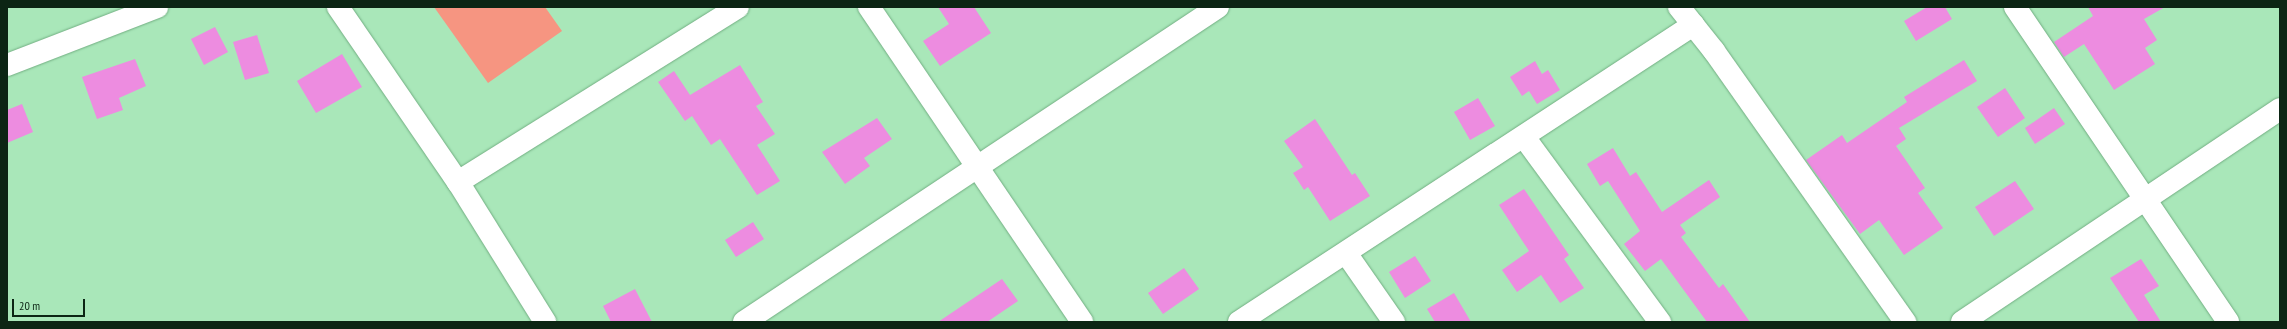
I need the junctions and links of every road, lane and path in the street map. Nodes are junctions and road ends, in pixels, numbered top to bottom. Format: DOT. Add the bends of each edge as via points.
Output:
graph roads {
  1 [pos="157,7"];
  2 [pos="338,7"];
  3 [pos="738,7"];
  4 [pos="869,7"];
  5 [pos="1218,7"];
  6 [pos="1679,7"];
  7 [pos="2015,7"];
  8 [pos="1693,26"];
  9 [pos="7,65"];
  10 [pos="2280,109"];
  11 [pos="1524,137"];
  12 [pos="977,167"];
  13 [pos="458,182"];
  14 [pos="2146,200"];
  15 [pos="1346,253"];
  16 [pos="545,322"];
  17 [pos="744,322"];
  18 [pos="1082,322"];
  19 [pos="1239,322"];
  20 [pos="1394,322"];
  21 [pos="1660,322"];
  22 [pos="1905,322"];
  23 [pos="1962,322"];
  24 [pos="2228,322"];
  1 -- 9 [label="street"];
  2 -- 13 [label="street"];
  3 -- 13 [label="street"];
  4 -- 12 [label="street"];
  5 -- 12 [label="street"];
  6 -- 8 [label="street"];
  7 -- 14 [label="street"];
  8 -- 11 [label="street"];
  8 -- 22 [label="street"];
  10 -- 14 [label="street"];
  11 -- 15 [label="street"];
  11 -- 21 [label="street"];
  12 -- 17 [label="street"];
  12 -- 18 [label="street"];
  13 -- 16 [label="street"];
  14 -- 23 [label="street"];
  14 -- 24 [label="street"];
  15 -- 19 [label="street"];
  15 -- 20 [label="street"];
}
